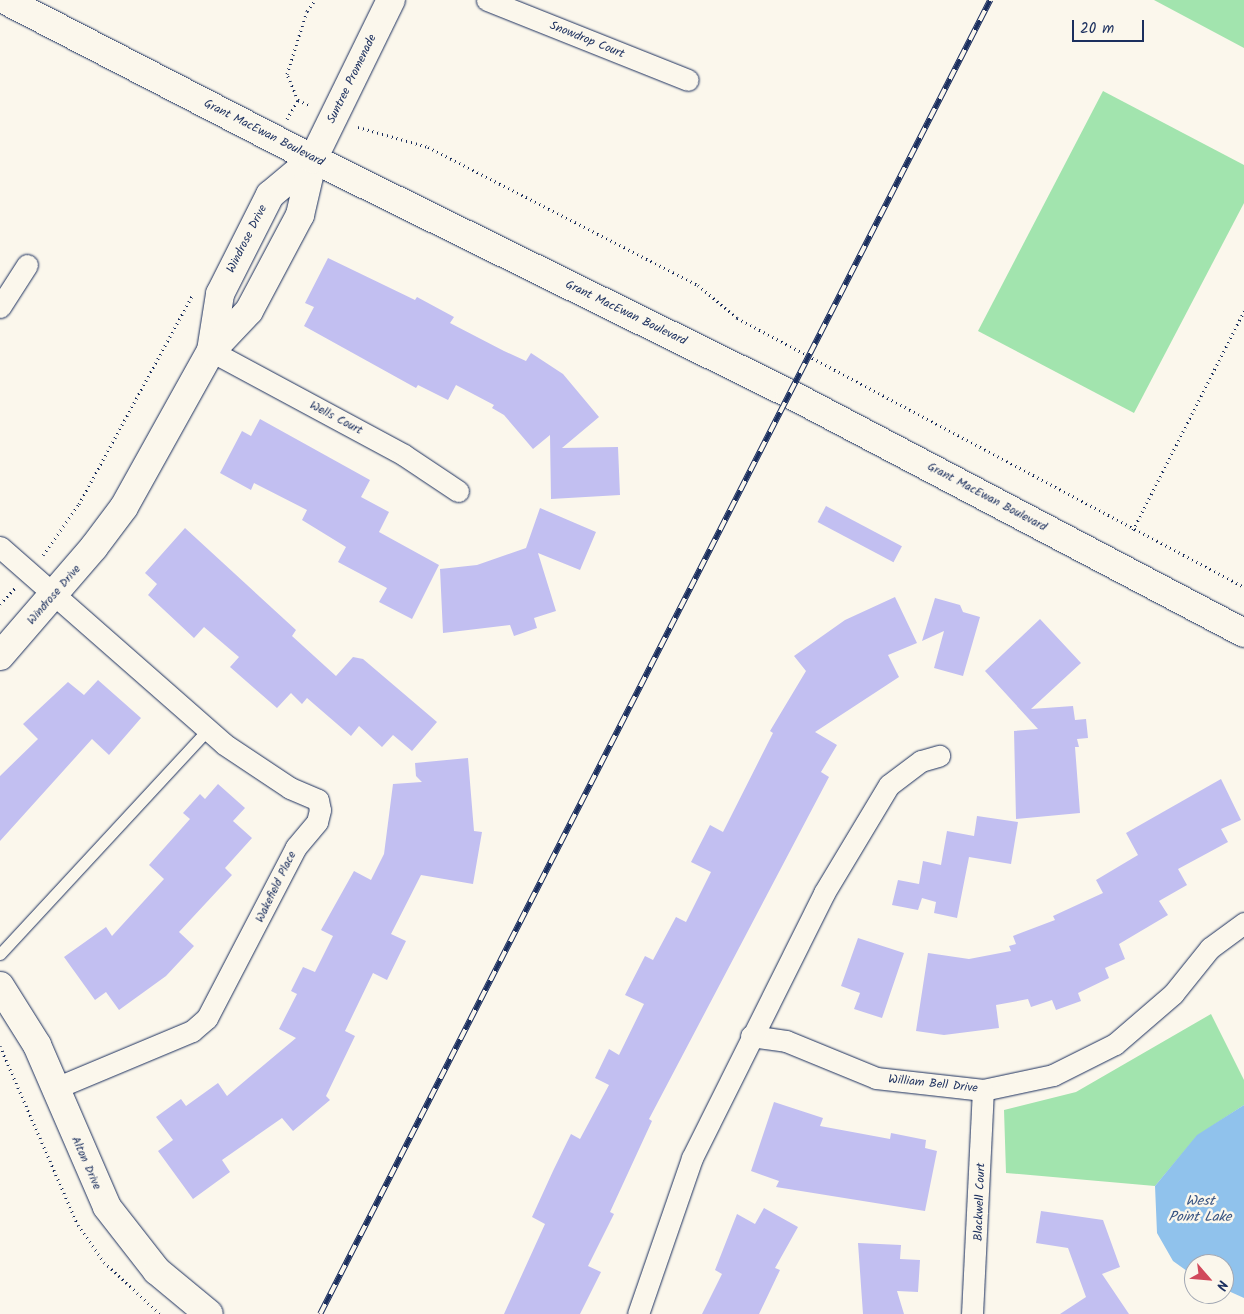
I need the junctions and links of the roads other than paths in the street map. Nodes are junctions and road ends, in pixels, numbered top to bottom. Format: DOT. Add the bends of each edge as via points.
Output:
graph roads {
  1 [pos="5,0"];
  2 [pos="391,0"];
  3 [pos="487,0"];
  4 [pos="688,80"];
  5 [pos="314,159"];
  6 [pos="27,265"];
  7 [pos="0,307"];
  8 [pos="211,351"];
  9 [pos="458,490"];
  10 [pos="0,547"];
  11 [pos="54,596"];
  12 [pos="1244,633"];
  13 [pos="0,656"];
  14 [pos="208,729"];
  15 [pos="939,756"];
  16 [pos="1244,923"];
  17 [pos="0,954"];
  18 [pos="0,986"];
  19 [pos="751,1036"];
  20 [pos="56,1088"];
  21 [pos="983,1090"];
  22 [pos="209,1314"];
  23 [pos="638,1314"];
  24 [pos="972,1314"];
  1 -- 5 [label="street, Grant MacEwan Boulevard"];
  2 -- 5 [label="street, Suntree Promenade"];
  3 -- 4 [label="street, Snowdrop Court"];
  5 -- 8 [label="street, Windrose Drive" via="300,215 249,311"];
  5 -- 8 [label="street, Windrose Drive" via="270,195 220,294"];
  5 -- 12 [label="street, Grant MacEwan Boulevard" via="790,394"];
  6 -- 7 [label="street"];
  8 -- 9 [label="street, Wells Court" via="404,455"];
  8 -- 11 [label="street, Windrose Drive" via="124,507"];
  10 -- 11 [label="street, Wakefield Place"];
  11 -- 13 [label="street, Windrose Drive"];
  11 -- 14 [label="street, Wakefield Place"];
  14 -- 17 [label="lane"];
  14 -- 20 [label="street, Wakefield Place" via="290,788 318,800 318,822 296,847 207,1018 192,1031"];
  15 -- 19 [label="street" via="921,761 889,786 870,811"];
  16 -- 21 [label="street, William Bell Drive" via="1210,948 1173,994 1115,1044 1053,1076"];
  18 -- 20 [label="street, Alton Drive" via="37,1045"];
  19 -- 21 [label="street, William Bell Drive" via="786,1041 876,1078"];
  19 -- 23 [label="street" via="692,1158"];
  20 -- 22 [label="street, Alton Drive" via="107,1207 157,1271"];
  21 -- 24 [label="street, Blackwell Court"];
}
